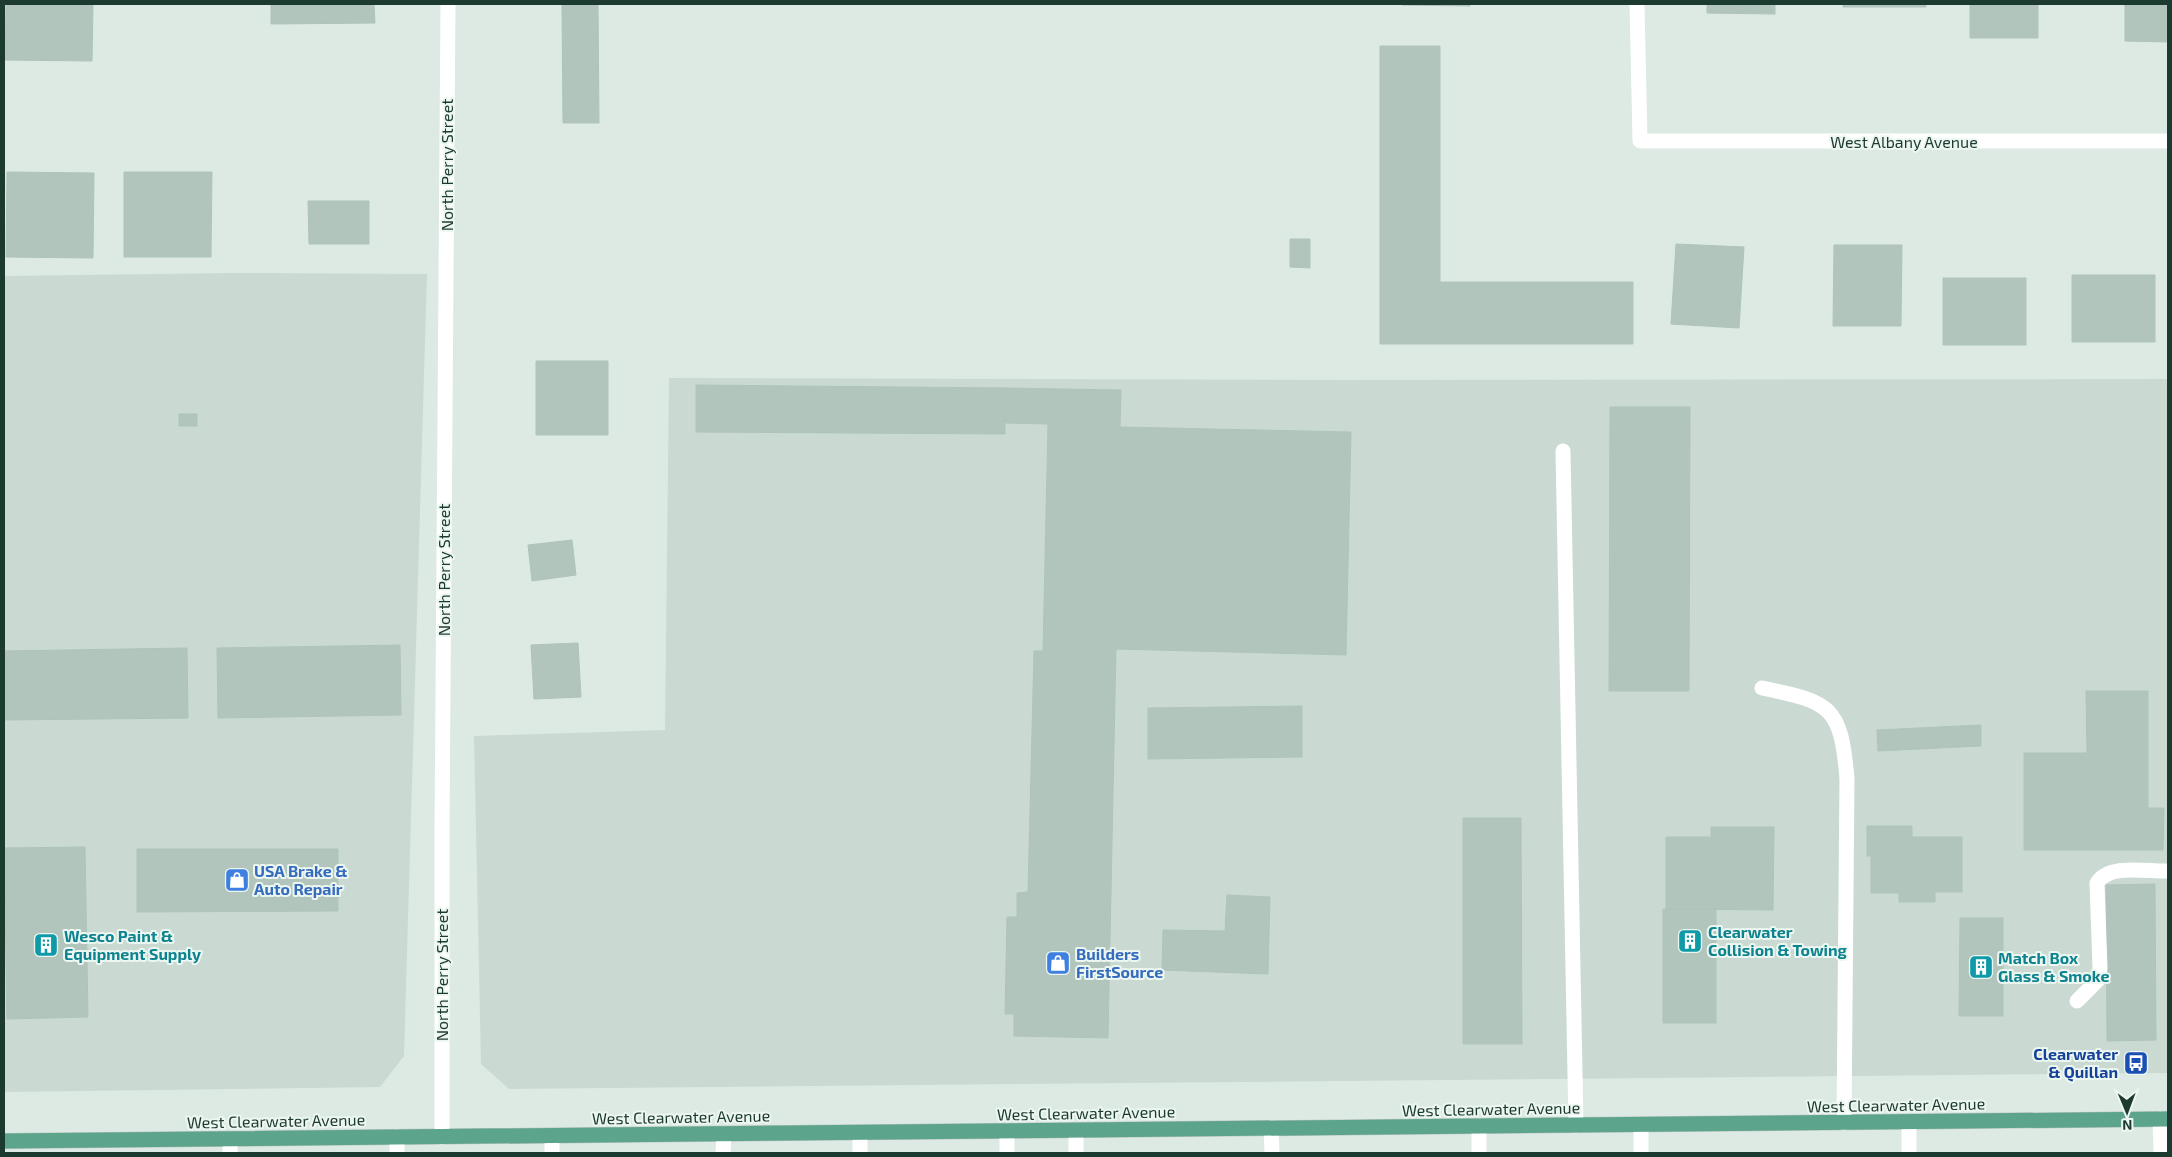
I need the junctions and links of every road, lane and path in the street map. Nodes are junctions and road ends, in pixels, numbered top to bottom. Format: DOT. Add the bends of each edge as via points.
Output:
graph roads {
  1 [pos="448,4"];
  2 [pos="1637,4"];
  3 [pos="2168,141"];
  4 [pos="1563,451"];
  5 [pos="1762,688"];
  6 [pos="2168,871"];
  7 [pos="2077,1001"];
  8 [pos="2164,1119"];
  9 [pos="1909,1122"];
  10 [pos="1844,1123"];
  11 [pos="1576,1125"];
  12 [pos="1641,1125"];
  13 [pos="1479,1126"];
  14 [pos="1271,1128"];
  15 [pos="1076,1130"];
  16 [pos="1007,1131"];
  17 [pos="860,1133"];
  18 [pos="724,1134"];
  19 [pos="552,1136"];
  20 [pos="397,1137"];
  21 [pos="442,1137"];
  22 [pos="4,1141"];
  23 [pos="230,1146"];
  24 [pos="397,1153"];
  25 [pos="552,1153"];
  26 [pos="723,1153"];
  27 [pos="860,1153"];
  28 [pos="1007,1153"];
  29 [pos="1076,1153"];
  30 [pos="1272,1153"];
  31 [pos="1479,1153"];
  32 [pos="1641,1153"];
  33 [pos="1909,1153"];
  34 [pos="2161,1153"];
  1 -- 21 [label="street, North Perry Street"];
  2 -- 3 [label="street, West Albany Avenue" via="1640,141"];
  4 -- 11 [label="street"];
  5 -- 10 [label="street" via="1804,696 1820,703 1832,715 1840,731 1845,756"];
  6 -- 7 [label="street" via="2120,872 2101,877 2097,883 2098,980"];
  8 -- 9 [label="main road, West Clearwater Avenue"];
  8 -- 34 [label="street"];
  9 -- 10 [label="main road, West Clearwater Avenue"];
  9 -- 33 [label="street"];
  10 -- 12 [label="main road, West Clearwater Avenue"];
  11 -- 12 [label="main road, West Clearwater Avenue"];
  11 -- 13 [label="main road, West Clearwater Avenue"];
  12 -- 32 [label="street"];
  13 -- 14 [label="main road, West Clearwater Avenue"];
  13 -- 31 [label="street"];
  14 -- 15 [label="main road, West Clearwater Avenue"];
  14 -- 30 [label="street"];
  15 -- 16 [label="main road, West Clearwater Avenue"];
  15 -- 29 [label="street"];
  16 -- 17 [label="main road, West Clearwater Avenue"];
  16 -- 28 [label="street"];
  17 -- 18 [label="main road, West Clearwater Avenue"];
  17 -- 27 [label="street"];
  18 -- 19 [label="main road, West Clearwater Avenue"];
  18 -- 26 [label="street"];
  19 -- 21 [label="main road, West Clearwater Avenue"];
  19 -- 25 [label="street"];
  20 -- 21 [label="main road, West Clearwater Avenue"];
  20 -- 23 [label="main road, West Clearwater Avenue"];
  20 -- 24 [label="street"];
  22 -- 23 [label="main road, West Clearwater Avenue"];
}
